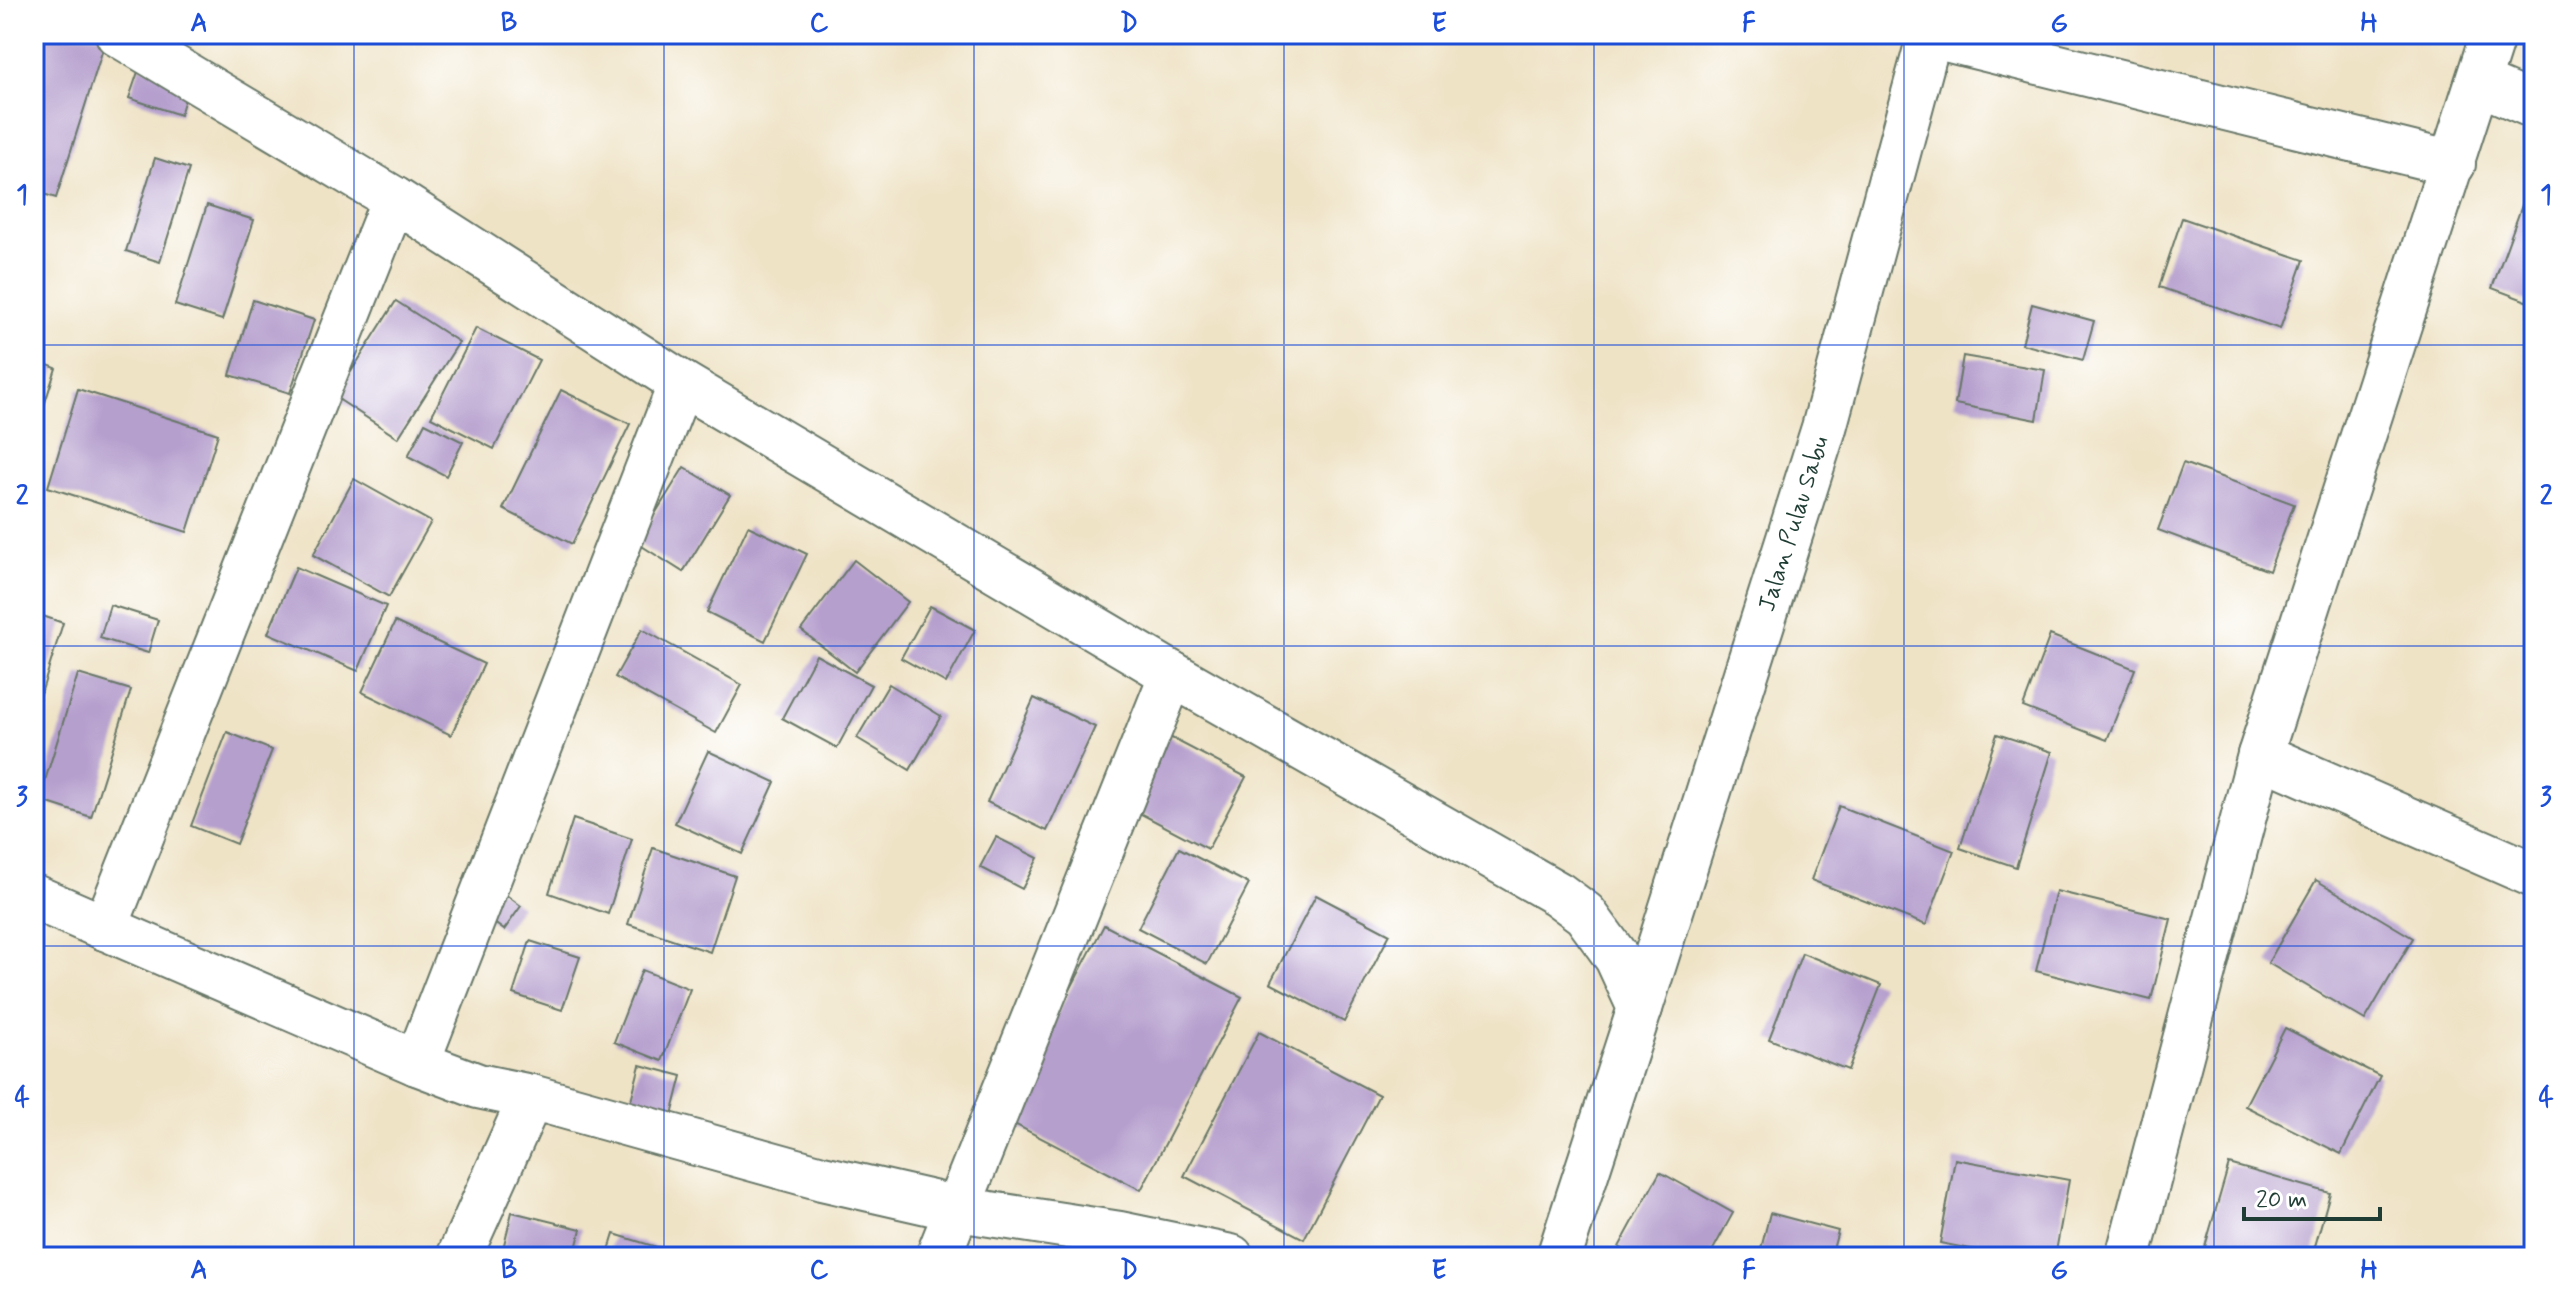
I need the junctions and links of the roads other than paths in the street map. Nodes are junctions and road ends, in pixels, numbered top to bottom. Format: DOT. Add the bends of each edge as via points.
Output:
graph roads {
  1 [pos="118,34"];
  2 [pos="2493,34"];
  3 [pos="1930,35"];
  4 [pos="164,48"];
  5 [pos="2480,83"];
  6 [pos="2534,106"];
  7 [pos="2453,164"];
  8 [pos="394,199"];
  9 [pos="681,383"];
  10 [pos="1172,674"];
  11 [pos="2260,755"];
  12 [pos="2534,875"];
  13 [pos="34,897"];
  14 [pos="105,928"];
  15 [pos="1640,1008"];
  16 [pos="417,1063"];
  17 [pos="531,1097"];
  18 [pos="958,1209"];
  19 [pos="1121,1246"];
  20 [pos="459,1257"];
  21 [pos="938,1257"];
  22 [pos="1231,1257"];
  23 [pos="1559,1257"];
  24 [pos="2128,1257"];
  1 -- 4 [label="street"];
  2 -- 5 [label="street"];
  3 -- 7 [label="street"];
  3 -- 15 [label="street, Jalan Pulau Sabu" via="1824,428"];
  4 -- 8 [label="street"];
  5 -- 6 [label="street"];
  5 -- 7 [label="street"];
  7 -- 11 [label="street"];
  8 -- 9 [label="street"];
  8 -- 14 [label="street"];
  9 -- 10 [label="street"];
  9 -- 16 [label="street"];
  10 -- 15 [label="street" via="1558,894 1585,914 1617,958"];
  10 -- 18 [label="street"];
  11 -- 12 [label="street"];
  11 -- 24 [label="street"];
  13 -- 14 [label="street"];
  14 -- 16 [label="street"];
  15 -- 23 [label="street, Jalan Pulau Sabu"];
  16 -- 17 [label="street" via="478,1086"];
  17 -- 18 [label="street" via="822,1178"];
  17 -- 20 [label="street"];
  18 -- 19 [label="street"];
  18 -- 21 [label="street"];
  19 -- 22 [label="street"];
}
